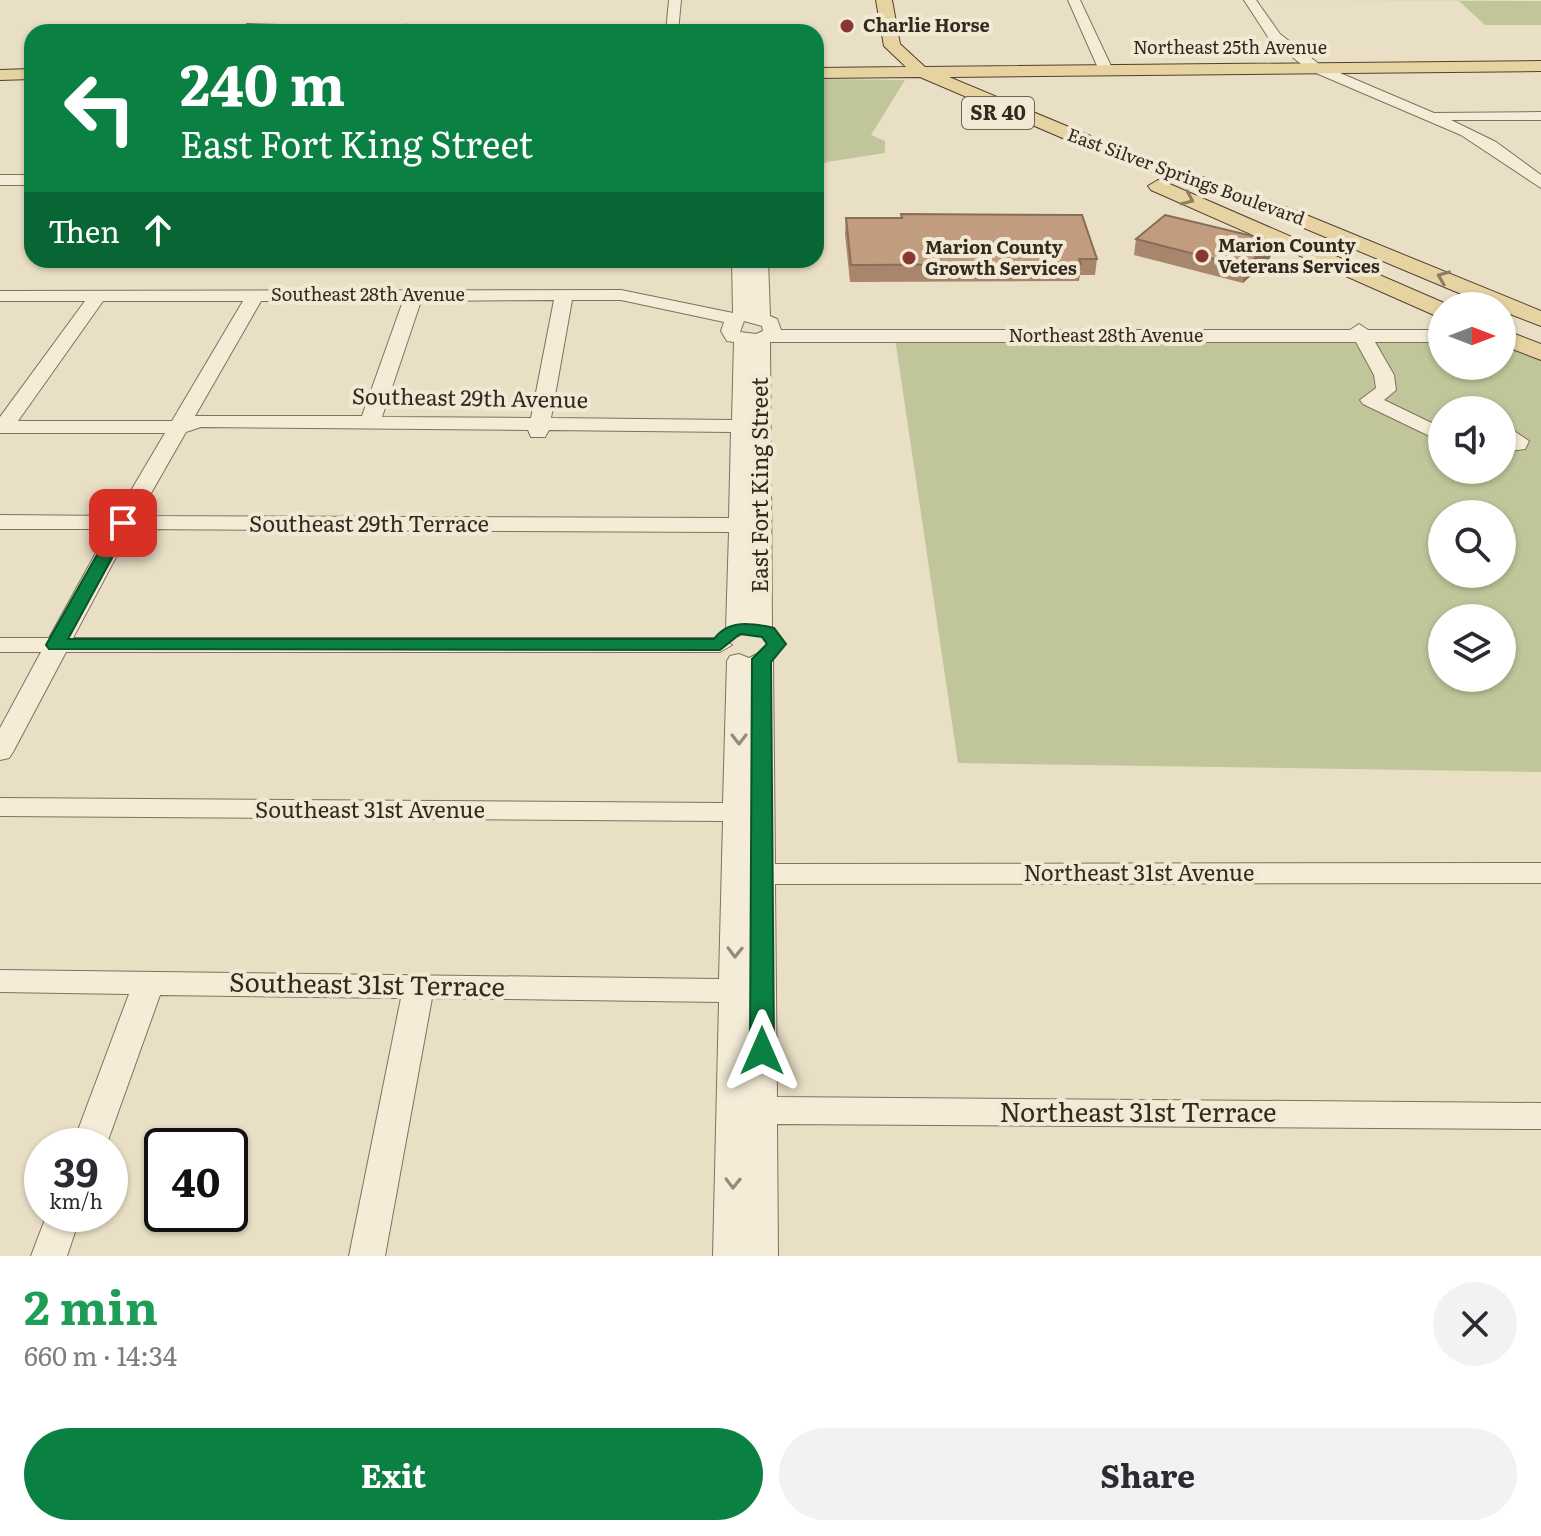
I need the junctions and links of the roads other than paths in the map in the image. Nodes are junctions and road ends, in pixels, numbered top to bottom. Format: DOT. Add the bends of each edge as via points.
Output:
graph roads {
  1 [pos="675,0"];
  2 [pos="884,0"];
  3 [pos="1074,0"];
  4 [pos="1250,0"];
  5 [pos="673,24"];
  6 [pos="892,46"];
  7 [pos="1541,66"];
  8 [pos="1314,67"];
  9 [pos="1105,68"];
  10 [pos="972,70"];
  11 [pos="920,71"];
  12 [pos="824,73"];
  13 [pos="885,73"];
  14 [pos="24,77"];
  15 [pos="0,78"];
  16 [pos="950,85"];
  17 [pos="1432,116"];
  18 [pos="1541,116"];
  19 [pos="1538,177"];
  20 [pos="24,178"];
  21 [pos="0,180"];
  22 [pos="1287,214"];
  23 [pos="1250,227"];
  24 [pos="742,268"];
  25 [pos="758,268"];
  26 [pos="99,294"];
  27 [pos="255,295"];
  28 [pos="414,295"];
  29 [pos="564,295"];
  30 [pos="0,296"];
  31 [pos="1428,304"];
  32 [pos="1516,314"];
  33 [pos="1541,321"];
  34 [pos="753,326"];
  35 [pos="1428,330"];
  36 [pos="1361,334"];
  37 [pos="1428,336"];
  38 [pos="1516,342"];
  39 [pos="1541,353"];
  40 [pos="370,421"];
  41 [pos="1,427"];
  42 [pos="180,427"];
  43 [pos="539,428"];
  44 [pos="750,429"];
  45 [pos="1428,429"];
  46 [pos="0,522"];
  47 [pos="123,523"];
  48 [pos="738,525"];
  49 [pos="0,645"];
  50 [pos="55,645"];
  51 [pos="744,645"];
  52 [pos="0,752"];
  53 [pos="0,807"];
  54 [pos="739,812"];
  55 [pos="1541,873"];
  56 [pos="748,874"];
  57 [pos="0,981"];
  58 [pos="149,983"];
  59 [pos="419,985"];
  60 [pos="735,991"];
  61 [pos="748,1110"];
  62 [pos="1541,1116"];
  63 [pos="96,1128"];
  64 [pos="58,1232"];
  65 [pos="49,1256"];
  66 [pos="367,1256"];
  67 [pos="731,1256"];
  68 [pos="760,1256"];
  1 -- 5 [label="street"];
  2 -- 6 [label="main road"];
  3 -- 9 [label="street"];
  4 -- 8 [label="street" via="1275,37"];
  6 -- 11 [label="main road, East Silver Springs Boulevard / SR 40"];
  6 -- 13 [label="main road" via="883,55"];
  7 -- 8 [label="main road, Northeast 25th Avenue"];
  8 -- 9 [label="main road, Northeast 25th Avenue"];
  8 -- 17 [label="street"];
  9 -- 10 [label="main road, Northeast 25th Avenue"];
  10 -- 11 [label="main road, Northeast 25th Avenue"];
  10 -- 16 [label="main road" via="954,74"];
  11 -- 13 [label="main road, Northeast 25th Avenue"];
  11 -- 16 [label="main road, East Silver Springs Boulevard / SR 40"];
  11 -- 23 [label="main road, East Silver Springs Boulevard / SR 40, one-way" via="941,89"];
  12 -- 13 [label="main road, Northeast 25th Avenue"];
  14 -- 15 [label="main road"];
  16 -- 22 [label="main road, East Silver Springs Boulevard / SR 40"];
  17 -- 18 [label="street"];
  17 -- 19 [label="street" via="1491,145"];
  20 -- 21 [label="street"];
  22 -- 23 [label="main road"];
  33 -- 22 [label="main road, East Silver Springs Boulevard / SR 40, one-way"];
  23 -- 31 [label="main road, East Silver Springs Boulevard / SR 40"];
  24 -- 34 [label="street, East Fort King Street"];
  25 -- 34 [label="street, East Fort King Street"];
  26 -- 27 [label="street, Southeast 28th Avenue"];
  26 -- 30 [label="street, Southeast 28th Avenue"];
  26 -- 41 [label="street"];
  27 -- 28 [label="street, Southeast 28th Avenue"];
  27 -- 42 [label="street"];
  28 -- 29 [label="street, Southeast 28th Avenue"];
  28 -- 40 [label="street"];
  29 -- 34 [label="street, Southeast 28th Avenue" via="621,295"];
  29 -- 43 [label="street"];
  32 -- 33 [label="main road"];
  34 -- 36 [label="street, Northeast 28th Avenue"];
  34 -- 44 [label="street, East Fort King Street"];
  35 -- 36 [label="street, Northeast 28th Avenue"];
  36 -- 37 [label="street, Northeast 28th Avenue"];
  36 -- 45 [label="street" via="1384,375 1386,390 1370,400"];
  38 -- 39 [label="main road"];
  40 -- 42 [label="street, Southeast 29th Avenue" via="199,421"];
  40 -- 43 [label="street, Southeast 29th Avenue"];
  41 -- 42 [label="street, Southeast 29th Avenue"];
  42 -- 43 [label="street, Southeast 29th Avenue" via="194,432"];
  42 -- 47 [label="street"];
  43 -- 44 [label="street, Southeast 29th Avenue"];
  44 -- 48 [label="street, East Fort King Street"];
  44 -- 51 [label="street, East Fort King Street"];
  46 -- 47 [label="street, Southeast 29th Terrace"];
  47 -- 48 [label="street, Southeast 29th Terrace"];
  47 -- 50 [label="street"];
  48 -- 51 [label="street, East Fort King Street"];
  49 -- 50 [label="street"];
  50 -- 51 [label="street"];
  50 -- 52 [label="street"];
  51 -- 54 [label="street, East Fort King Street, one-way"];
  51 -- 56 [label="street, East Fort King Street"];
  53 -- 54 [label="street, Southeast 31st Avenue"];
  54 -- 56 [label="street, East Fort King Street"];
  55 -- 56 [label="street, Northeast 31st Avenue"];
  56 -- 60 [label="street, East Fort King Street, one-way"];
  56 -- 61 [label="street, East Fort King Street"];
  57 -- 58 [label="street, Southeast 31st Terrace"];
  58 -- 59 [label="street, Southeast 31st Terrace"];
  58 -- 63 [label="street"];
  59 -- 60 [label="street, Southeast 31st Terrace"];
  59 -- 66 [label="street"];
  60 -- 61 [label="street, East Fort King Street"];
  61 -- 62 [label="street, Northeast 31st Terrace"];
  61 -- 67 [label="street, East Fort King Street, one-way"];
  61 -- 68 [label="street, East Fort King Street"];
  64 -- 65 [label="street"];
}
